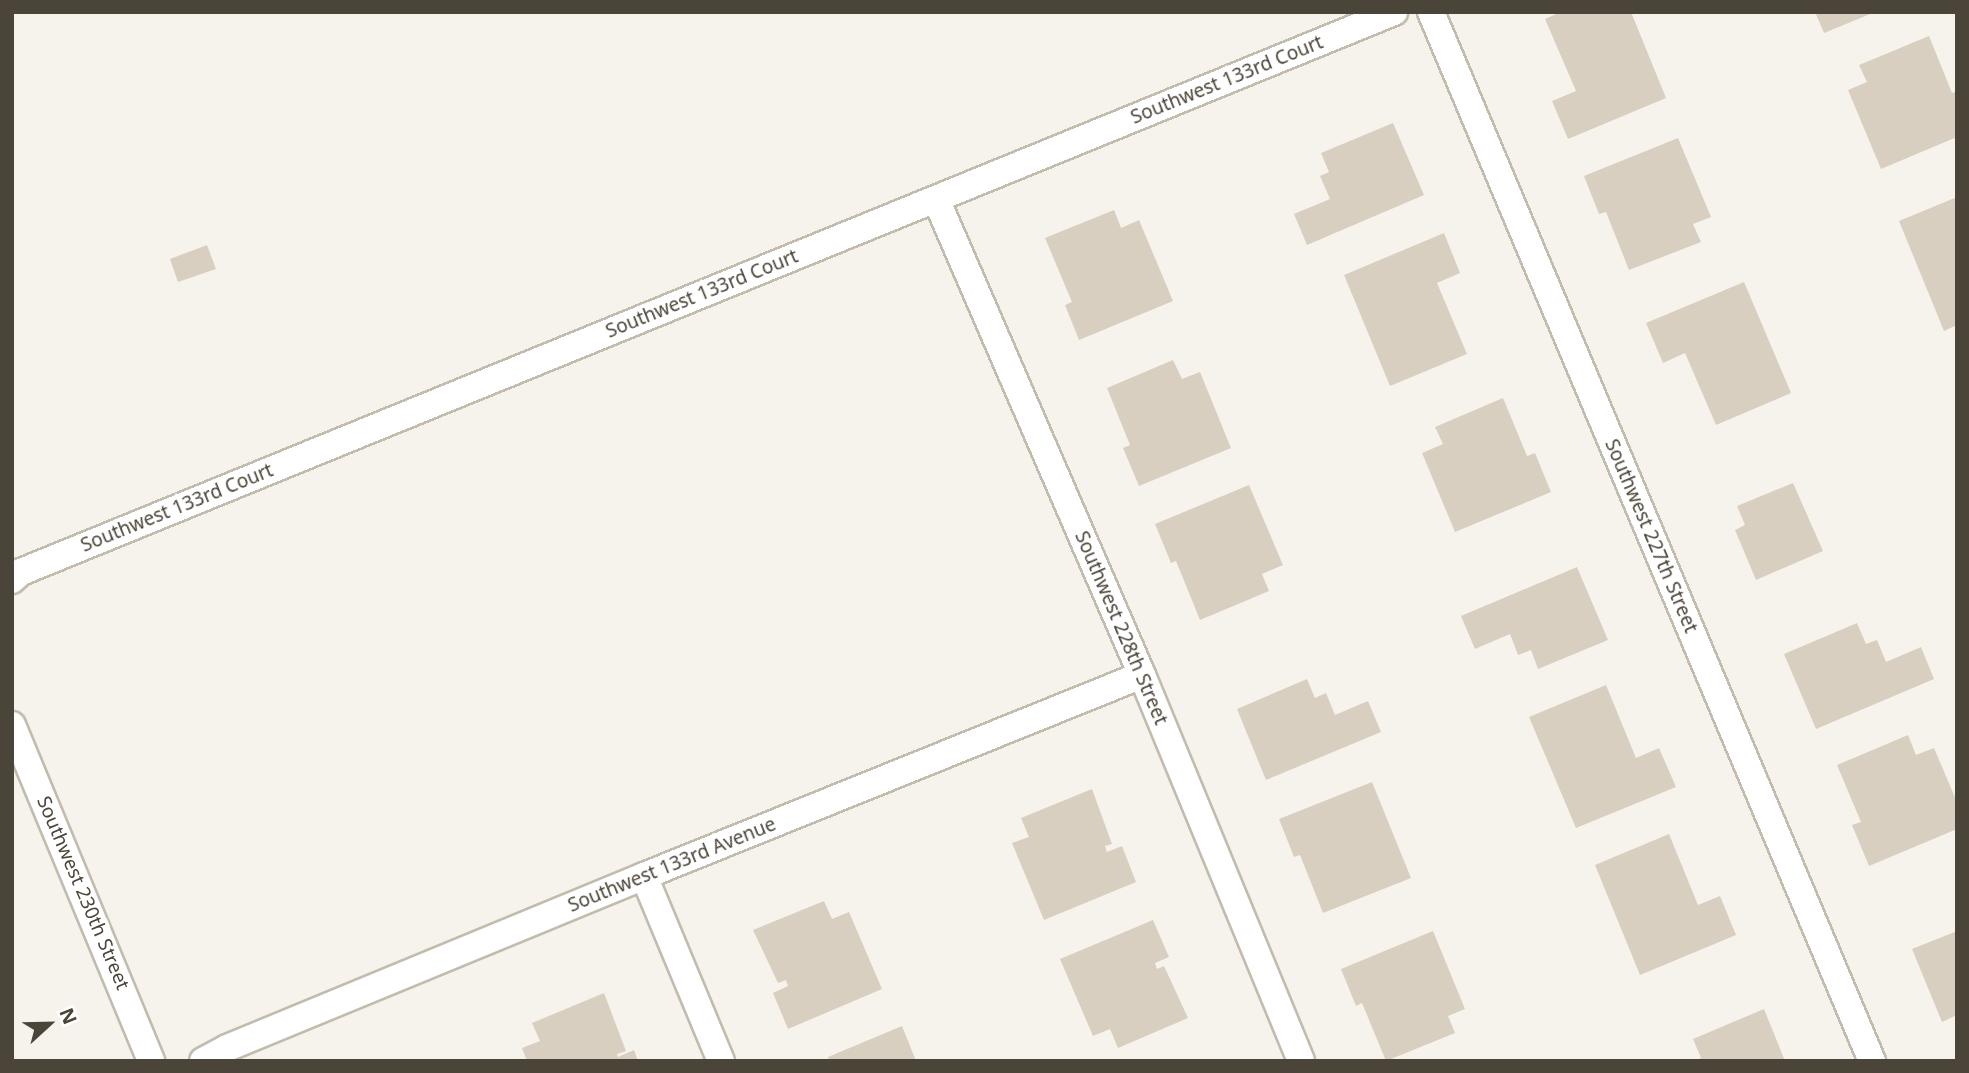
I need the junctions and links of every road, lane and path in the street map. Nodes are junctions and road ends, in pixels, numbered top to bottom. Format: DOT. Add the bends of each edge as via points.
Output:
graph roads {
  1 [pos="1394,12"];
  2 [pos="1431,12"];
  3 [pos="936,198"];
  4 [pos="12,580"];
  5 [pos="1142,675"];
  6 [pos="12,726"];
  7 [pos="644,876"];
  8 [pos="151,1061"];
  9 [pos="203,1061"];
  10 [pos="721,1061"];
  11 [pos="1301,1061"];
  12 [pos="1872,1061"];
  1 -- 3 [label="street, Southwest 133rd Court"];
  2 -- 12 [label="street, Southwest 227th Street"];
  3 -- 4 [label="street, Southwest 133rd Court" via="21,572"];
  3 -- 5 [label="street, Southwest 228th Street"];
  5 -- 7 [label="street, Southwest 133rd Avenue"];
  5 -- 11 [label="street, Southwest 228th Street"];
  6 -- 8 [label="street, Southwest 230th Street"];
  7 -- 9 [label="street, Southwest 133rd Avenue"];
  7 -- 10 [label="street"];
}
